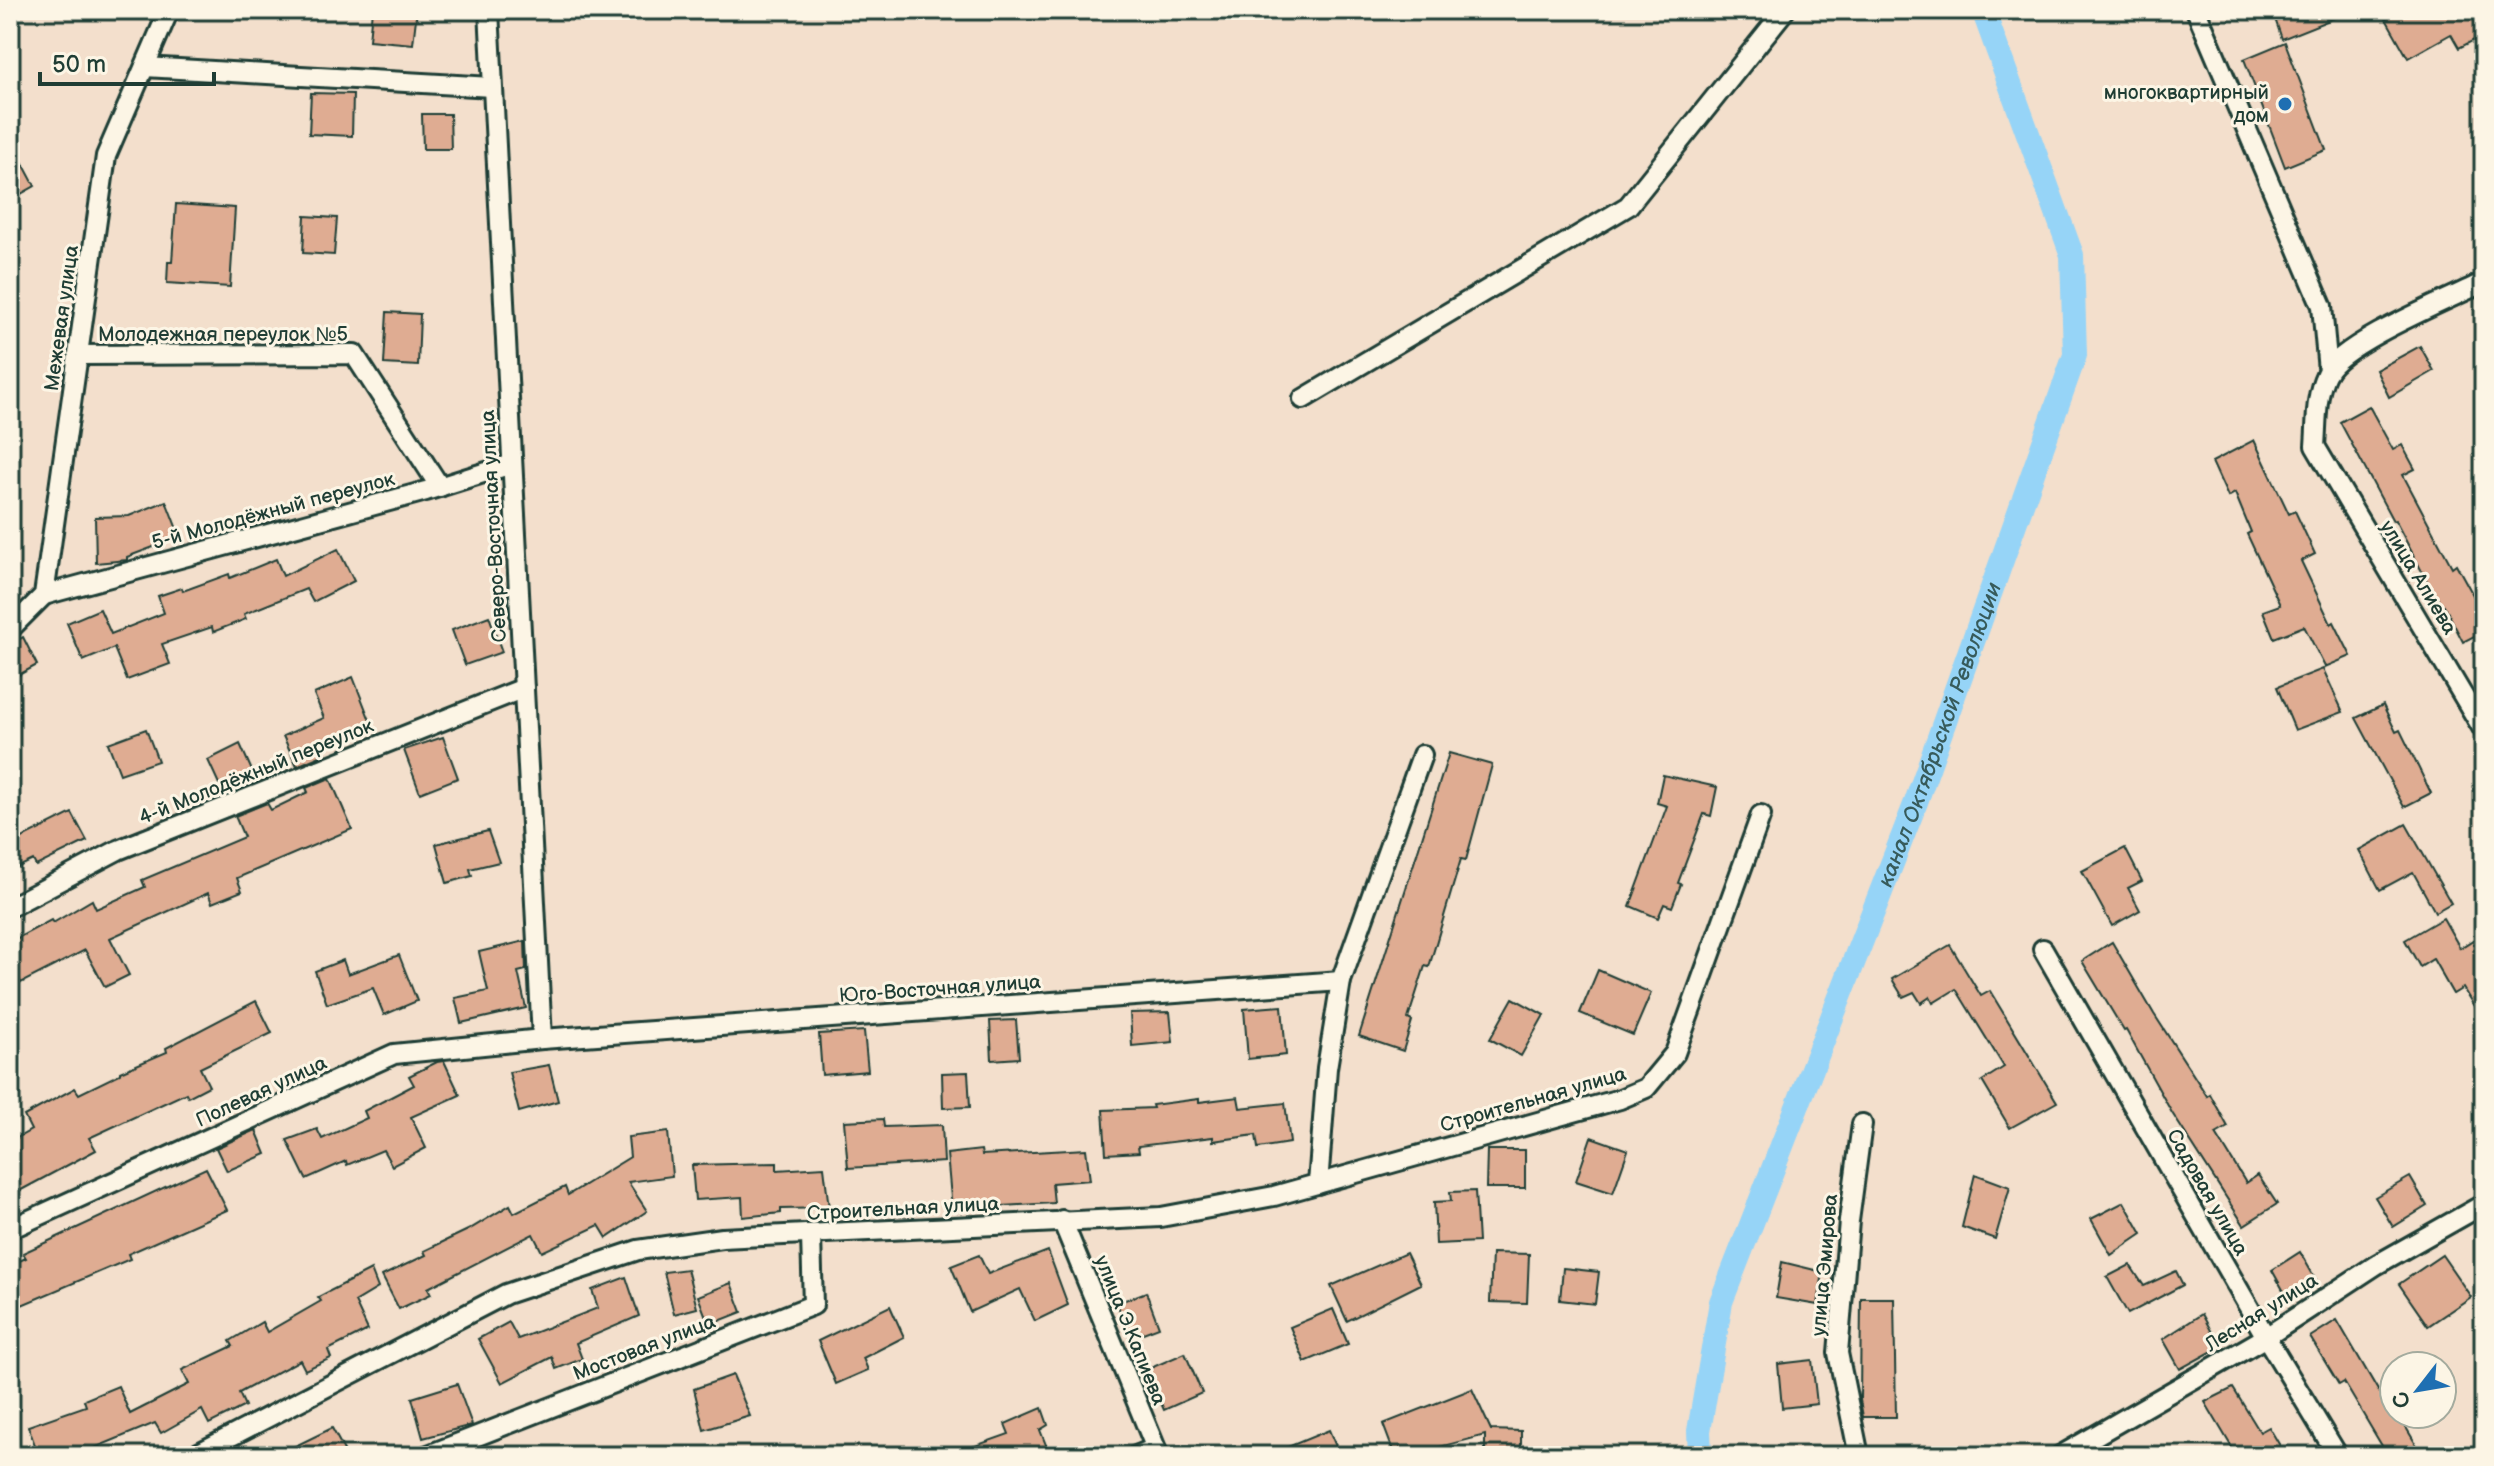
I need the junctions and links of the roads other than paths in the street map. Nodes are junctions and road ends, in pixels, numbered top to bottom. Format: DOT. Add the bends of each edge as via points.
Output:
graph roads {
  1 [pos="169,10"];
  2 [pos="489,10"];
  3 [pos="1785,10"];
  4 [pos="2196,10"];
  5 [pos="145,67"];
  6 [pos="492,87"];
  7 [pos="2484,282"];
  8 [pos="78,355"];
  9 [pos="2328,371"];
  10 [pos="1303,399"];
  11 [pos="512,464"];
  12 [pos="440,487"];
  13 [pos="44,595"];
  14 [pos="10,629"];
  15 [pos="524,688"];
  16 [pos="2484,731"];
  17 [pos="1422,755"];
  18 [pos="1761,815"];
  19 [pos="10,907"];
  20 [pos="2043,949"];
  21 [pos="1341,981"];
  22 [pos="542,1039"];
  23 [pos="1862,1124"];
  24 [pos="1318,1184"];
  25 [pos="2484,1204"];
  26 [pos="1062,1220"];
  27 [pos="10,1229"];
  28 [pos="811,1236"];
  29 [pos="2266,1337"];
  30 [pos="1157,1452"];
  31 [pos="193,1456"];
  32 [pos="426,1456"];
  33 [pos="1136,1456"];
  34 [pos="1859,1456"];
  35 [pos="2060,1456"];
  36 [pos="2338,1456"];
  1 -- 5 [label="street, Межевая улица"];
  2 -- 6 [label="street, Северо-Восточная улица"];
  3 -- 10 [label="street" via="1628,206"];
  4 -- 9 [label="street" via="2322,306"];
  5 -- 6 [label="street"];
  5 -- 8 [label="street, Межевая улица" via="106,156"];
  6 -- 11 [label="street, Северо-Восточная улица"];
  7 -- 9 [label="street" via="2354,347"];
  8 -- 12 [label="street, Молодежная переулок №5" via="354,354"];
  8 -- 13 [label="street, Межевая улица"];
  9 -- 16 [label="street, улица Алиева" via="2318,396 2315,446"];
  11 -- 12 [label="street, 5-й Молодёжный переулок"];
  11 -- 15 [label="street, Северо-Восточная улица"];
  12 -- 13 [label="street, 5-й Молодёжный переулок"];
  13 -- 14 [label="street"];
  15 -- 19 [label="street, 4-й Молодёжный переулок" via="118,850"];
  15 -- 22 [label="street, Северо-Восточная улица"];
  17 -- 21 [label="street"];
  18 -- 24 [label="street, Строительная улица" via="1675,1053 1646,1088"];
  20 -- 29 [label="street, Садовая улица"];
  21 -- 22 [label="street, Юго-Восточная улица"];
  21 -- 24 [label="street" via="1327,1068"];
  22 -- 27 [label="street, Полевая улица" via="394,1054"];
  23 -- 34 [label="street, улица Эмирова" via="1838,1353"];
  24 -- 26 [label="street, Строительная улица" via="1161,1217"];
  25 -- 29 [label="street, Лесная улица" via="2376,1265"];
  26 -- 28 [label="street, Строительная улица"];
  26 -- 30 [label="street, улица Э.Капиева"];
  28 -- 31 [label="street, Строительная улица" via="722,1238 638,1250 506,1294"];
  28 -- 32 [label="street, Мостовая улица" via="813,1305"];
  29 -- 35 [label="street, Лесная улица"];
  29 -- 36 [label="street, Садовая улица"];
  30 -- 33 [label="street"];
}
